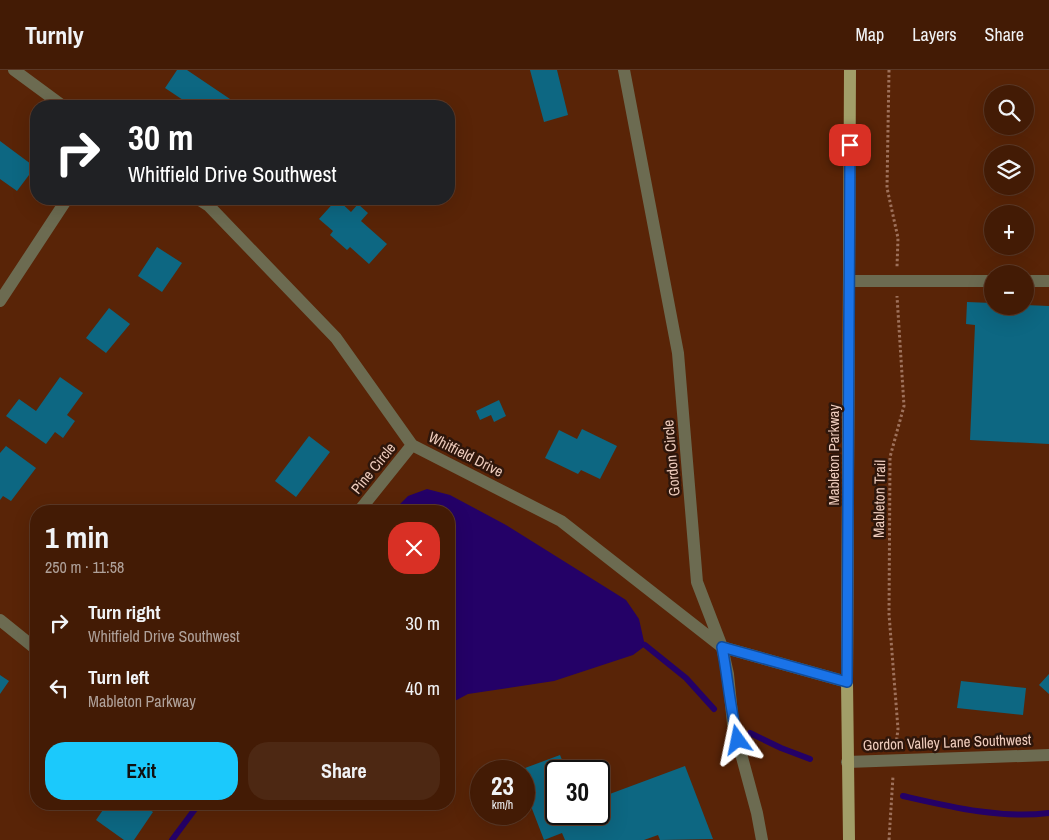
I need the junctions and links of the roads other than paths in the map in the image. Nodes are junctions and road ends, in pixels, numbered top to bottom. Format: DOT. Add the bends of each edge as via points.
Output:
graph roads {
  1 [pos="14,70"];
  2 [pos="624,70"];
  3 [pos="850,70"];
  4 [pos="55,100"];
  5 [pos="63,205"];
  6 [pos="207,205"];
  7 [pos="849,281"];
  8 [pos="984,281"];
  9 [pos="1034,281"];
  10 [pos="1049,281"];
  11 [pos="0,301"];
  12 [pos="412,445"];
  13 [pos="364,505"];
  14 [pos="0,620"];
  15 [pos="30,645"];
  16 [pos="722,647"];
  17 [pos="847,682"];
  18 [pos="1049,755"];
  19 [pos="847,762"];
  20 [pos="762,840"];
  21 [pos="848,840"];
  1 -- 4 [label="street"];
  2 -- 16 [label="street, Gordon Circle" via="678,354 697,582"];
  3 -- 7 [label="main road, Mableton Parkway"];
  5 -- 11 [label="street"];
  6 -- 12 [label="street, Whitfield Drive" via="336,338"];
  7 -- 8 [label="street"];
  7 -- 17 [label="main road, Mableton Parkway"];
  9 -- 10 [label="street"];
  12 -- 13 [label="street, Pine Circle"];
  12 -- 16 [label="street, Whitfield Drive" via="561,521"];
  14 -- 15 [label="street"];
  16 -- 17 [label="street"];
  16 -- 20 [label="street, Gordon Circle" via="733,724"];
  17 -- 19 [label="main road, Mableton Parkway"];
  18 -- 19 [label="street, Gordon Valley Lane Southwest"];
  19 -- 21 [label="main road, Mableton Parkway"];
}
